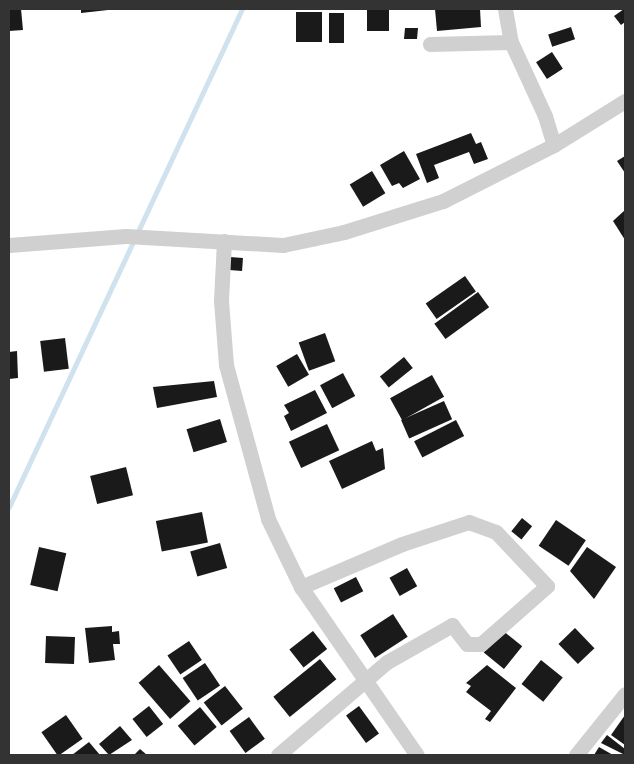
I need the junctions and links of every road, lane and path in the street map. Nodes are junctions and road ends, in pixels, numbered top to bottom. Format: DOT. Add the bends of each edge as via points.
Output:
graph roads {
  1 [pos="505,9"];
  2 [pos="511,42"];
  3 [pos="430,44"];
  4 [pos="625,101"];
  5 [pos="554,145"];
  6 [pos="224,241"];
  7 [pos="9,245"];
  8 [pos="301,587"];
  9 [pos="364,681"];
  10 [pos="625,694"];
  11 [pos="278,755"];
  12 [pos="417,755"];
  13 [pos="576,755"];
  1 -- 2 [label="street"];
  2 -- 3 [label="street"];
  2 -- 5 [label="street" via="545,116"];
  4 -- 5 [label="street"];
  5 -- 6 [label="street" via="443,201 344,232 283,245"];
  6 -- 7 [label="street" via="126,236"];
  6 -- 8 [label="street" via="221,301 226,365 268,519"];
  8 -- 9 [label="street"];
  8 -- 9 [label="street" via="402,544 469,522 496,532 547,586 481,644 467,644 452,625"];
  9 -- 11 [label="street"];
  9 -- 12 [label="street"];
  10 -- 13 [label="street"];
}
